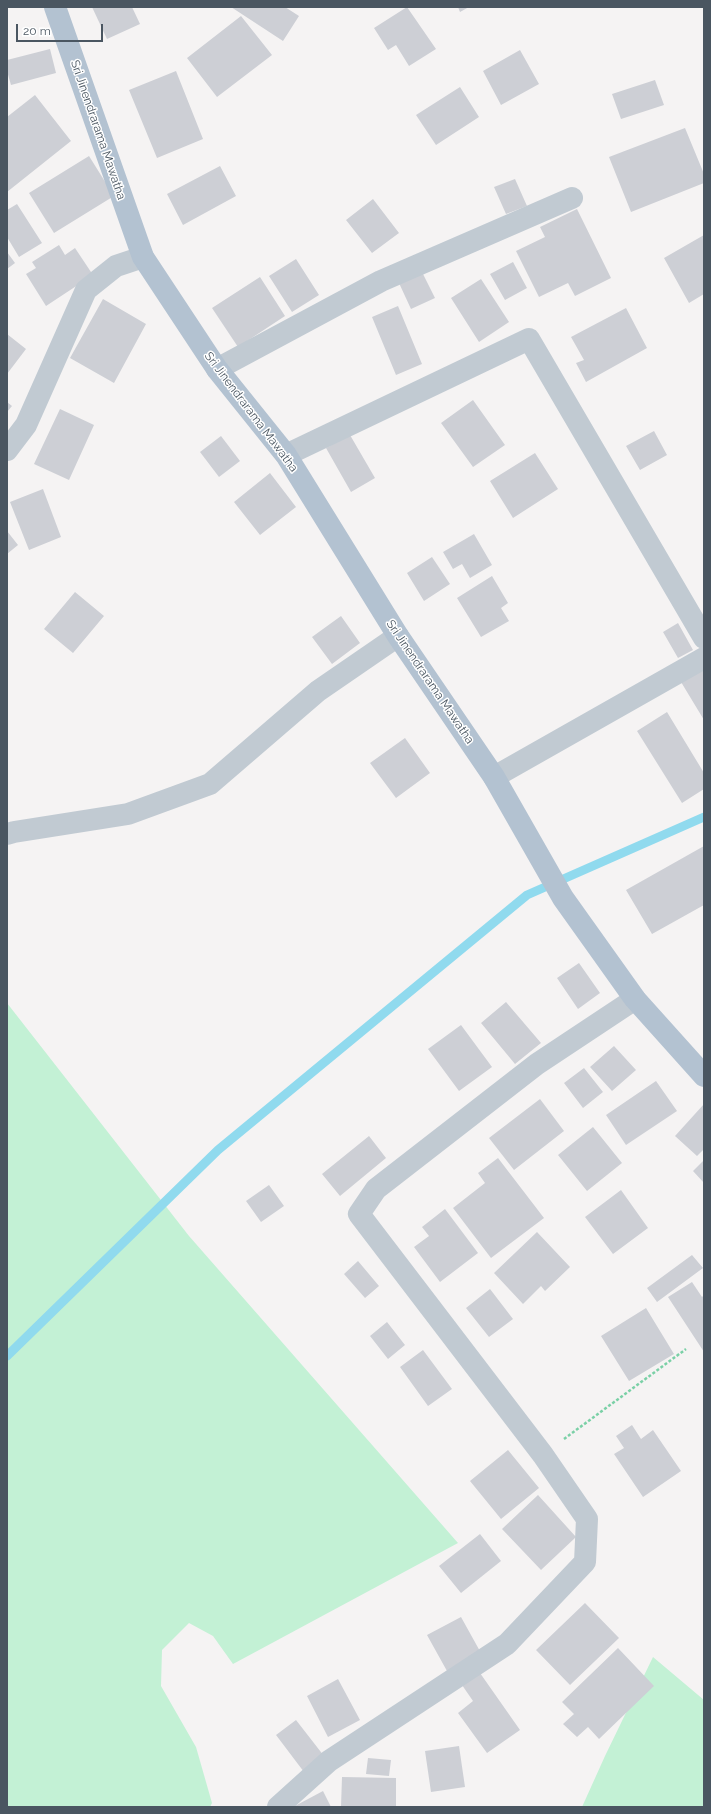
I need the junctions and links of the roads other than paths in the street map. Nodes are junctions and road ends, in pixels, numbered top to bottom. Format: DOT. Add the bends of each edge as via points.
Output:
graph roads {
  1 [pos="55,7"];
  2 [pos="572,198"];
  3 [pos="143,257"];
  4 [pos="217,369"];
  5 [pos="7,450"];
  6 [pos="286,455"];
  7 [pos="398,636"];
  8 [pos="704,638"];
  9 [pos="704,658"];
  10 [pos="494,777"];
  11 [pos="7,834"];
  12 [pos="635,999"];
  13 [pos="704,1076"];
  14 [pos="278,1807"];
  1 -- 3 [label="main road, Sri Jinendrarama Mawatha"];
  2 -- 4 [label="street" via="381,281"];
  3 -- 4 [label="main road, Sri Jinendrarama Mawatha"];
  3 -- 5 [label="street" via="116,266 86,290 26,425"];
  4 -- 6 [label="main road, Sri Jinendrarama Mawatha"];
  6 -- 7 [label="main road, Sri Jinendrarama Mawatha"];
  6 -- 8 [label="street" via="529,339"];
  7 -- 10 [label="main road, Sri Jinendrarama Mawatha"];
  7 -- 11 [label="street" via="318,690 210,784 128,814"];
  9 -- 10 [label="street"];
  10 -- 12 [label="main road, Sri Jinendrarama Mawatha" via="563,898"];
  12 -- 13 [label="main road"];
  12 -- 14 [label="street" via="531,1068 376,1189 359,1214 543,1455 588,1519 585,1562 507,1644 329,1761"];
}
